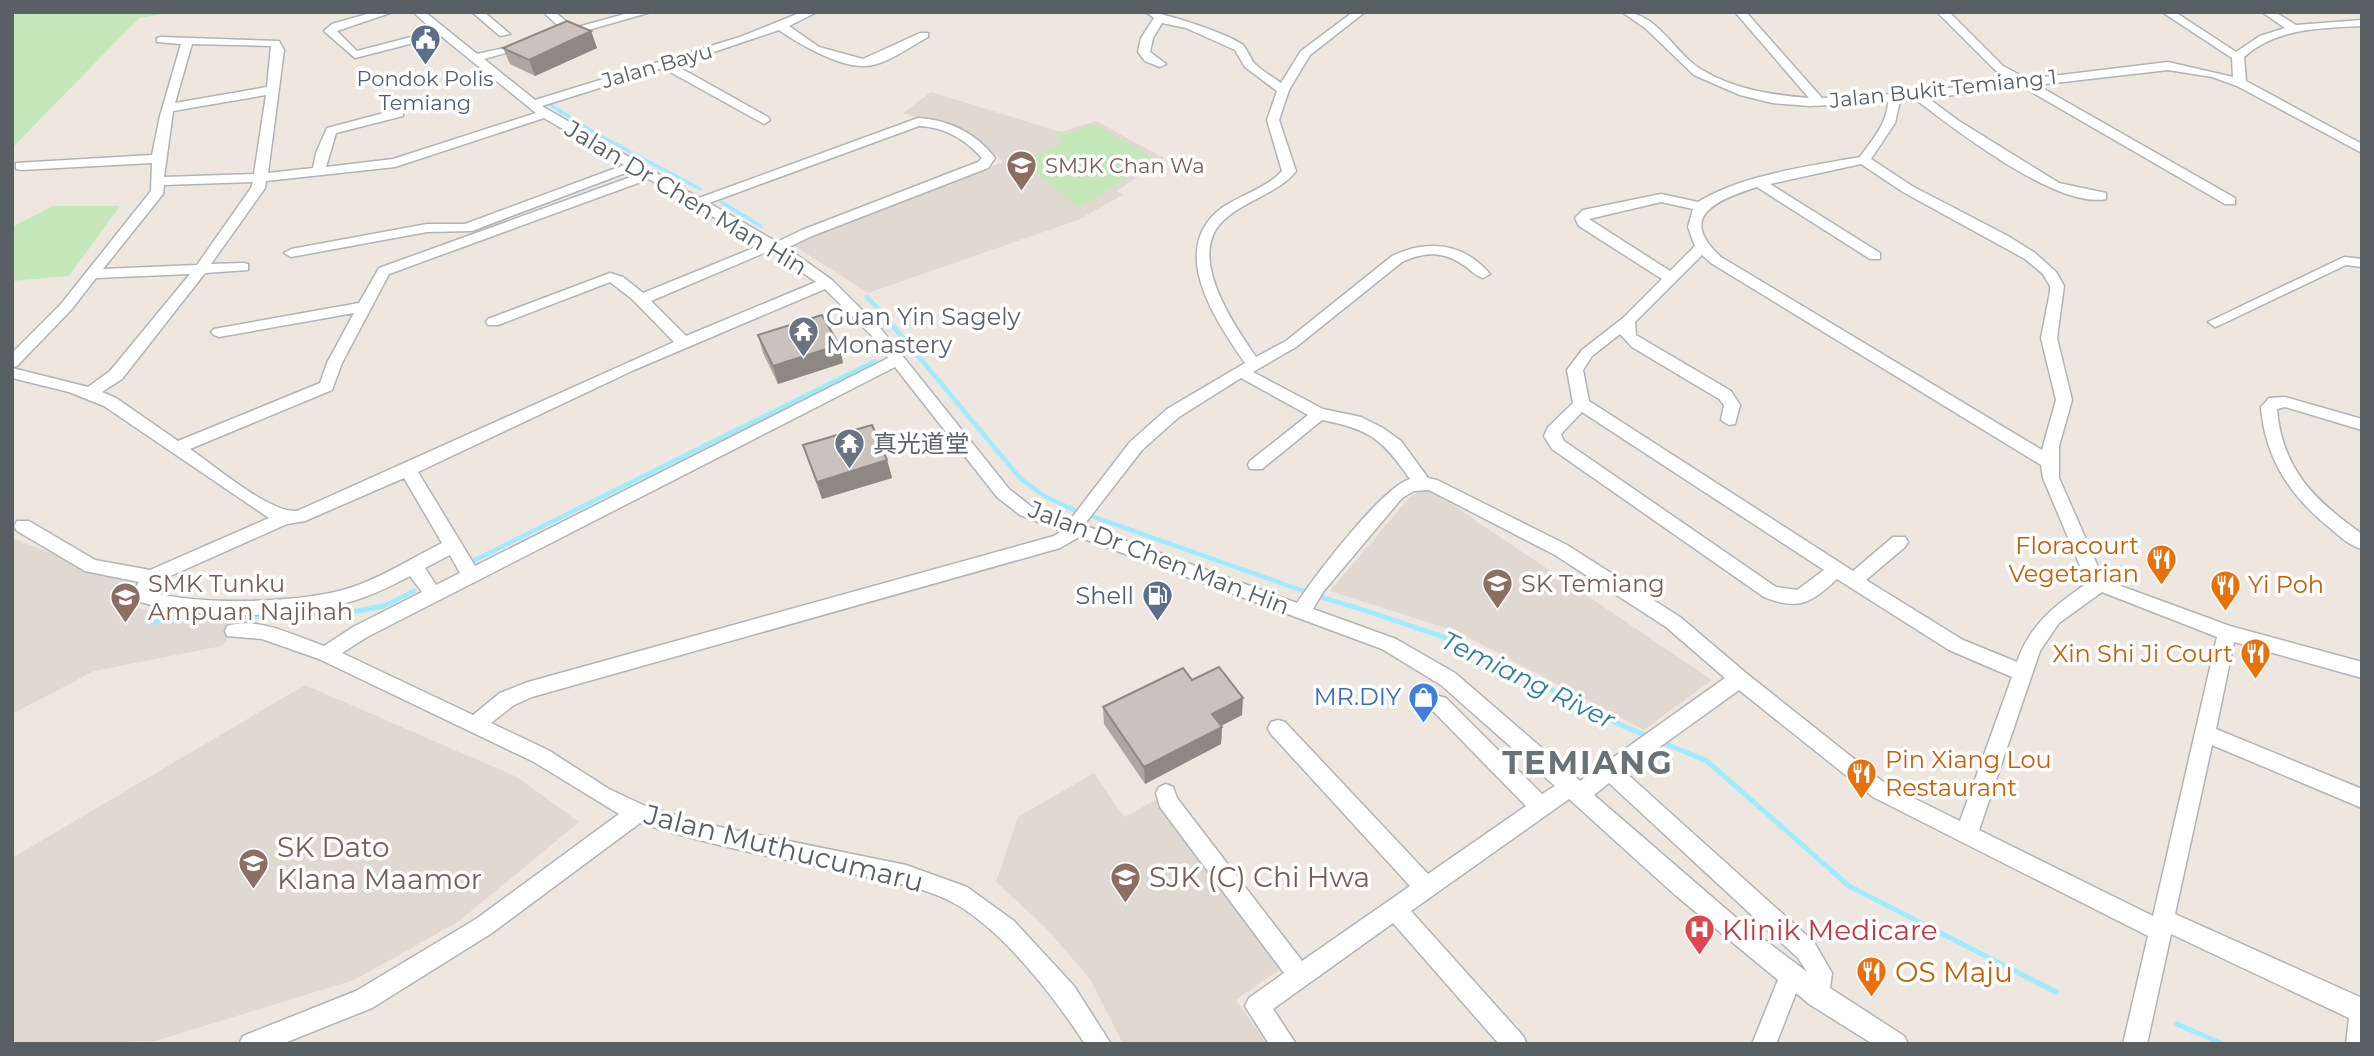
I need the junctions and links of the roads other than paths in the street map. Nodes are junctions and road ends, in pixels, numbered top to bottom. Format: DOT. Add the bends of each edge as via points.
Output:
graph roads {
  1 [pos="388,12"];
  2 [pos="418,12"];
  3 [pos="477,12"];
  4 [pos="548,12"];
  5 [pos="646,12"];
  6 [pos="812,12"];
  7 [pos="1360,12"];
  8 [pos="1627,12"];
  9 [pos="1740,12"];
  10 [pos="1942,12"];
  11 [pos="2167,12"];
  12 [pos="2267,12"];
  13 [pos="1156,15"];
  14 [pos="2362,23"];
  15 [pos="782,27"];
  16 [pos="2295,29"];
  17 [pos="442,32"];
  18 [pos="572,32"];
  19 [pos="504,34"];
  20 [pos="924,35"];
  21 [pos="161,40"];
  22 [pos="187,42"];
  23 [pos="2238,57"];
  24 [pos="477,58"];
  25 [pos="665,64"];
  26 [pos="1160,64"];
  27 [pos="2022,83"];
  28 [pos="2241,83"];
  29 [pos="274,90"];
  30 [pos="1283,90"];
  31 [pos="1918,96"];
  32 [pos="1894,98"];
  33 [pos="1819,102"];
  34 [pos="170,108"];
  35 [pos="538,110"];
  36 [pos="399,113"];
  37 [pos="764,120"];
  38 [pos="2362,149"];
  39 [pos="159,159"];
  40 [pos="1864,160"];
  41 [pos="21,166"];
  42 [pos="633,166"];
  43 [pos="319,173"];
  44 [pos="649,175"];
  45 [pos="260,178"];
  46 [pos="158,181"];
  47 [pos="1759,183"];
  48 [pos="2101,196"];
  49 [pos="2230,201"];
  50 [pos="697,203"];
  51 [pos="1701,206"];
  52 [pos="774,247"];
  53 [pos="1701,248"];
  54 [pos="291,253"];
  55 [pos="1875,256"];
  56 [pos="2360,260"];
  57 [pos="243,267"];
  58 [pos="201,269"];
  59 [pos="92,274"];
  60 [pos="1483,274"];
  61 [pos="1671,278"];
  62 [pos="827,283"];
  63 [pos="640,300"];
  64 [pos="364,307"];
  65 [pos="1628,321"];
  66 [pos="493,322"];
  67 [pos="2215,322"];
  68 [pos="219,332"];
  69 [pos="684,342"];
  70 [pos="897,360"];
  71 [pos="12,362"];
  72 [pos="1247,368"];
  73 [pos="12,373"];
  74 [pos="91,393"];
  75 [pos="1581,404"];
  76 [pos="1319,414"];
  77 [pos="1729,419"];
  78 [pos="2362,425"];
  79 [pos="177,448"];
  80 [pos="2049,462"];
  81 [pos="1256,465"];
  82 [pos="408,470"];
  83 [pos="1422,483"];
  84 [pos="285,518"];
  85 [pos="1081,518"];
  86 [pos="23,526"];
  87 [pos="1899,542"];
  88 [pos="2362,543"];
  89 [pos="453,545"];
  90 [pos="413,565"];
  91 [pos="1837,569"];
  92 [pos="151,577"];
  93 [pos="472,577"];
  94 [pos="1853,581"];
  95 [pos="2101,583"];
  96 [pos="433,595"];
  97 [pos="1308,600"];
  98 [pos="234,631"];
  99 [pos="2227,633"];
  100 [pos="326,654"];
  101 [pos="2362,670"];
  102 [pos="2022,673"];
  103 [pos="1739,679"];
  104 [pos="1439,704"];
  105 [pos="476,724"];
  106 [pos="1278,728"];
  107 [pos="2205,733"];
  108 [pos="1610,771"];
  109 [pos="1576,789"];
  110 [pos="1166,793"];
  111 [pos="2362,799"];
  112 [pos="1541,807"];
  113 [pos="637,813"];
  114 [pos="1966,835"];
  115 [pos="1426,887"];
  116 [pos="1395,909"];
  117 [pos="2162,925"];
  118 [pos="1300,976"];
  119 [pos="1791,977"];
  120 [pos="1817,996"];
  121 [pos="2362,1011"];
  122 [pos="251,1044"];
  123 [pos="1099,1044"];
  124 [pos="1284,1044"];
  125 [pos="1515,1044"];
  126 [pos="1764,1044"];
  127 [pos="1896,1044"];
  128 [pos="2135,1044"];
  129 [pos="2358,1044"];
  1 -- 17 [label="street" via="330,30 355,55"];
  2 -- 17 [label="street, Jalan Dr Chen Man Hin"];
  3 -- 19 [label="street"];
  4 -- 18 [label="street"];
  5 -- 18 [label="street"];
  6 -- 15 [label="street, Jalan Bayu"];
  7 -- 30 [label="street" via="1305,53"];
  8 -- 33 [label="street, Jalan Bukit Temiang 1" via="1649,26 1698,73 1719,84 1772,99"];
  9 -- 33 [label="street"];
  10 -- 27 [label="street" via="1982,54"];
  11 -- 23 [label="street"];
  12 -- 16 [label="street"];
  13 -- 26 [label="street" via="1144,52"];
  13 -- 30 [label="street" via="1239,48 1250,65"];
  14 -- 16 [label="street"];
  15 -- 20 [label="street" via="815,49 863,62"];
  15 -- 25 [label="street, Jalan Bayu"];
  16 -- 23 [label="street" via="2255,43"];
  17 -- 24 [label="street, Jalan Dr Chen Man Hin"];
  18 -- 24 [label="street"];
  21 -- 22 [label="street"];
  22 -- 29 [label="street" via="275,43"];
  22 -- 34 [label="street"];
  23 -- 28 [label="street"];
  24 -- 35 [label="street, Jalan Dr Chen Man Hin"];
  25 -- 35 [label="street, Jalan Bayu" via="569,91"];
  25 -- 37 [label="street"];
  27 -- 28 [label="street, Jalan Bukit Temiang 1" via="2168,66"];
  27 -- 31 [label="street, Jalan Bukit Temiang 1"];
  27 -- 49 [label="street"];
  28 -- 38 [label="street, Jalan Bukit Temiang 1"];
  29 -- 34 [label="street"];
  29 -- 45 [label="street"];
  30 -- 72 [label="street" via="1273,120 1289,171 1214,222 1205,236 1208,285"];
  31 -- 32 [label="street, Jalan Bukit Temiang 1"];
  31 -- 48 [label="street" via="2054,186"];
  32 -- 33 [label="street, Jalan Bukit Temiang 1"];
  32 -- 40 [label="street" via="1886,131"];
  34 -- 39 [label="street"];
  35 -- 42 [label="street, Jalan Dr Chen Man Hin"];
  35 -- 43 [label="street, Jalan Bayu" via="394,163"];
  36 -- 43 [label="street" via="331,131"];
  39 -- 41 [label="street"];
  39 -- 46 [label="street"];
  40 -- 47 [label="street"];
  40 -- 80 [label="street" via="1898,186 2021,248 2052,274 2057,284 2049,341 2064,398"];
  42 -- 44 [label="street, Jalan Dr Chen Man Hin"];
  42 -- 54 [label="street" via="467,228 427,228"];
  43 -- 45 [label="street, Jalan Bayu"];
  44 -- 50 [label="street, Jalan Dr Chen Man Hin"];
  44 -- 64 [label="street" via="384,271"];
  45 -- 46 [label="street, Jalan Bayu"];
  45 -- 58 [label="street" via="258,188"];
  46 -- 59 [label="street" via="158,191"];
  47 -- 51 [label="street"];
  47 -- 55 [label="street"];
  50 -- 52 [label="street, Jalan Dr Chen Man Hin"];
  50 -- 52 [label="street" via="918,122 967,136 989,158 983,165"];
  51 -- 53 [label="street" via="1695,226"];
  51 -- 61 [label="street" via="1661,198 1582,218"];
  52 -- 62 [label="street, Jalan Dr Chen Man Hin"];
  52 -- 63 [label="street"];
  53 -- 61 [label="street"];
  53 -- 80 [label="street"];
  56 -- 67 [label="street" via="2344,261"];
  57 -- 58 [label="street"];
  58 -- 59 [label="street"];
  58 -- 74 [label="street" via="116,375"];
  59 -- 71 [label="street"];
  60 -- 72 [label="street" via="1469,260 1449,251 1414,249 1310,331"];
  61 -- 65 [label="street"];
  62 -- 69 [label="street"];
  62 -- 70 [label="street, Jalan Dr Chen Man Hin"];
  63 -- 66 [label="street" via="617,279 604,277"];
  63 -- 69 [label="street"];
  64 -- 68 [label="street"];
  64 -- 79 [label="street" via="326,386"];
  65 -- 75 [label="street" via="1587,354 1575,370"];
  65 -- 77 [label="street" via="1628,336 1637,344 1725,396 1732,405"];
  69 -- 82 [label="street"];
  70 -- 85 [label="street, Jalan Dr Chen Man Hin" via="1003,493 1026,511"];
  70 -- 93 [label="street"];
  72 -- 76 [label="street"];
  72 -- 85 [label="street" via="1173,413 1136,446"];
  73 -- 74 [label="street"];
  74 -- 79 [label="street"];
  75 -- 91 [label="street"];
  75 -- 91 [label="street" via="1554,431 1558,445 1770,592 1786,600 1801,599"];
  76 -- 81 [label="street"];
  76 -- 83 [label="street" via="1355,421 1377,432 1395,445"];
  78 -- 88 [label="street" via="2285,402 2269,407 2273,436 2291,481 2321,513"];
  79 -- 84 [label="street"];
  80 -- 95 [label="street" via="2051,478 2092,573"];
  82 -- 84 [label="street" via="299,517"];
  82 -- 89 [label="street"];
  83 -- 97 [label="street" via="1396,494"];
  83 -- 103 [label="street" via="1561,550 1673,622"];
  84 -- 92 [label="street"];
  85 -- 97 [label="street, Jalan Dr Chen Man Hin"];
  85 -- 105 [label="street" via="1060,541 528,690 507,699"];
  86 -- 92 [label="street" via="91,566"];
  87 -- 94 [label="street"];
  89 -- 90 [label="street"];
  89 -- 93 [label="street"];
  90 -- 92 [label="street" via="329,601 219,607 148,598 141,593"];
  90 -- 96 [label="street"];
  91 -- 94 [label="street"];
  93 -- 96 [label="street"];
  94 -- 102 [label="street" via="1956,645"];
  95 -- 99 [label="street"];
  95 -- 102 [label="street" via="2045,625"];
  96 -- 100 [label="street"];
  97 -- 109 [label="street, Jalan Dr Chen Man Hin" via="1448,679"];
  98 -- 100 [label="street, Jalan Muthucumaru" via="262,632"];
  99 -- 101 [label="street"];
  99 -- 107 [label="street"];
  100 -- 105 [label="street, Jalan Muthucumaru"];
  102 -- 114 [label="street"];
  103 -- 108 [label="street"];
  103 -- 114 [label="street" via="1880,791"];
  104 -- 112 [label="street"];
  105 -- 113 [label="street, Jalan Muthucumaru"];
  106 -- 115 [label="street"];
  107 -- 111 [label="street"];
  107 -- 117 [label="street"];
  108 -- 109 [label="street"];
  108 -- 120 [label="street" via="1806,950 1820,973"];
  109 -- 112 [label="street"];
  109 -- 119 [label="street, Jalan Dr Chen Man Hin" via="1754,950"];
  110 -- 118 [label="street" via="1167,801"];
  112 -- 115 [label="street"];
  113 -- 122 [label="street" via="484,926 363,1000"];
  113 -- 123 [label="street, Jalan Muthucumaru" via="700,832 906,875 959,894 1006,929 1066,994"];
  114 -- 117 [label="street"];
  115 -- 116 [label="street"];
  116 -- 118 [label="street"];
  116 -- 125 [label="street"];
  117 -- 121 [label="street"];
  117 -- 128 [label="street"];
  118 -- 124 [label="street" via="1257,1006"];
  119 -- 120 [label="street, Jalan Dr Chen Man Hin"];
  119 -- 126 [label="street"];
  120 -- 127 [label="street, Jalan Dr Chen Man Hin"];
  121 -- 129 [label="street"];
}
